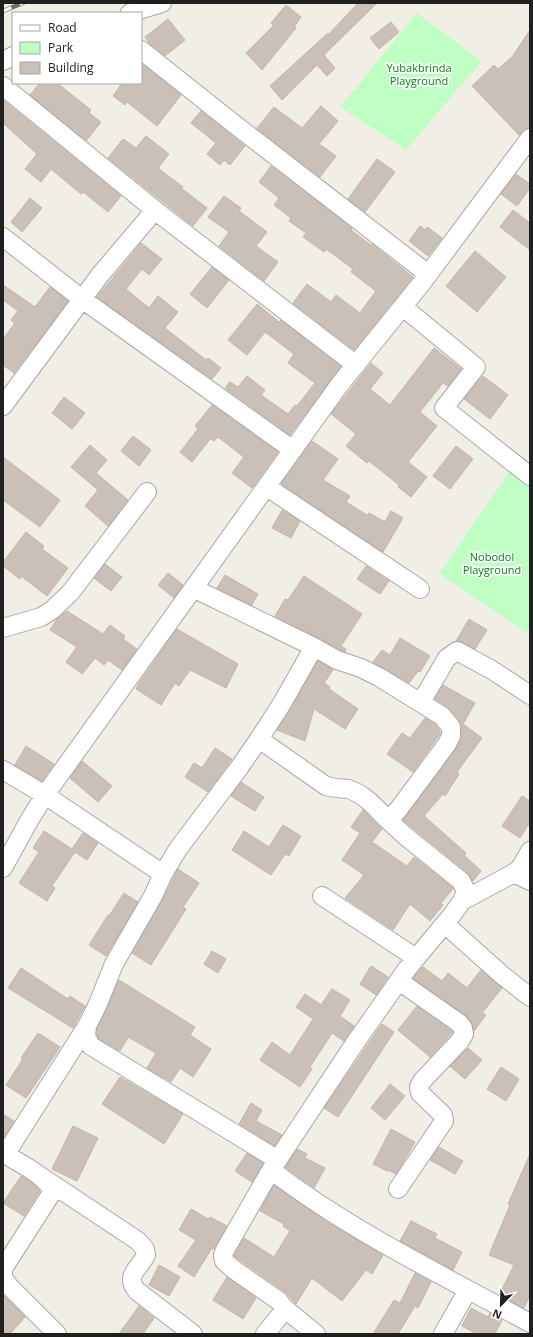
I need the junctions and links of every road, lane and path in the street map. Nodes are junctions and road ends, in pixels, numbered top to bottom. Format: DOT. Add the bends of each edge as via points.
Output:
graph roads {
  1 [pos="162,3"];
  2 [pos="133,12"];
  3 [pos="142,51"];
  4 [pos="12,56"];
  5 [pos="3,61"];
  6 [pos="3,86"];
  7 [pos="530,138"];
  8 [pos="154,210"];
  9 [pos="3,237"];
  10 [pos="428,274"];
  11 [pos="82,299"];
  12 [pos="403,307"];
  13 [pos="356,365"];
  14 [pos="6,396"];
  15 [pos="293,450"];
  16 [pos="530,476"];
  17 [pos="267,487"];
  18 [pos="147,492"];
  19 [pos="194,589"];
  20 [pos="420,589"];
  21 [pos="3,628"];
  22 [pos="314,647"];
  23 [pos="530,694"];
  24 [pos="421,702"];
  25 [pos="259,739"];
  26 [pos="3,770"];
  27 [pos="45,796"];
  28 [pos="388,820"];
  29 [pos="530,851"];
  30 [pos="3,868"];
  31 [pos="514,873"];
  32 [pos="163,874"];
  33 [pos="530,881"];
  34 [pos="322,896"];
  35 [pos="462,901"];
  36 [pos="444,924"];
  37 [pos="416,958"];
  38 [pos="399,981"];
  39 [pos="530,997"];
  40 [pos="87,1026"];
  41 [pos="4,1154"];
  42 [pos="275,1165"];
  43 [pos="40,1176"];
  44 [pos="398,1189"];
  45 [pos="3,1277"];
  46 [pos="468,1290"];
  47 [pos="283,1307"];
  48 [pos="530,1323"];
  49 [pos="57,1334"];
  50 [pos="193,1334"];
  51 [pos="264,1334"];
  52 [pos="316,1334"];
  53 [pos="443,1334"];
  1 -- 2 [label="street"];
  3 -- 10 [label="street"];
  4 -- 5 [label="street"];
  6 -- 8 [label="street"];
  7 -- 10 [label="street"];
  8 -- 11 [label="street"];
  8 -- 13 [label="street"];
  9 -- 11 [label="street"];
  10 -- 12 [label="street"];
  11 -- 14 [label="street"];
  11 -- 15 [label="street"];
  12 -- 13 [label="street"];
  12 -- 16 [label="street" via="476,367 444,408"];
  13 -- 15 [label="street"];
  15 -- 17 [label="street"];
  17 -- 19 [label="street"];
  17 -- 20 [label="street"];
  18 -- 21 [label="street" via="70,593 52,610 41,617"];
  19 -- 22 [label="street"];
  19 -- 27 [label="street"];
  22 -- 24 [label="street" via="337,660 361,668"];
  22 -- 25 [label="street"];
  23 -- 24 [label="street" via="457,651 447,658"];
  24 -- 28 [label="street" via="442,716 451,727 451,736"];
  25 -- 28 [label="street" via="326,786 347,789 366,798"];
  25 -- 32 [label="street" via="178,849"];
  26 -- 27 [label="street"];
  27 -- 30 [label="street"];
  27 -- 32 [label="street"];
  28 -- 35 [label="street" via="461,880 466,891"];
  29 -- 31 [label="street" via="521,867"];
  31 -- 33 [label="street"];
  31 -- 35 [label="street"];
  32 -- 40 [label="street" via="114,964"];
  34 -- 37 [label="street"];
  35 -- 36 [label="street"];
  36 -- 37 [label="street"];
  36 -- 39 [label="street"];
  37 -- 38 [label="street"];
  38 -- 42 [label="street"];
  38 -- 44 [label="street" via="458,1023 464,1034 422,1081 420,1093 443,1115 444,1121"];
  40 -- 41 [label="street"];
  40 -- 42 [label="street" via="86,1036 90,1046"];
  41 -- 43 [label="street"];
  42 -- 46 [label="street" via="302,1193 344,1220"];
  42 -- 47 [label="street" via="223,1255 224,1261 233,1269 279,1301"];
  43 -- 45 [label="street" via="53,1191 3,1269"];
  43 -- 50 [label="street" via="145,1249 146,1255 131,1277 132,1286"];
  45 -- 49 [label="street"];
  46 -- 48 [label="street"];
  46 -- 53 [label="street"];
  47 -- 51 [label="street" via="282,1313"];
  47 -- 52 [label="street"];
}
